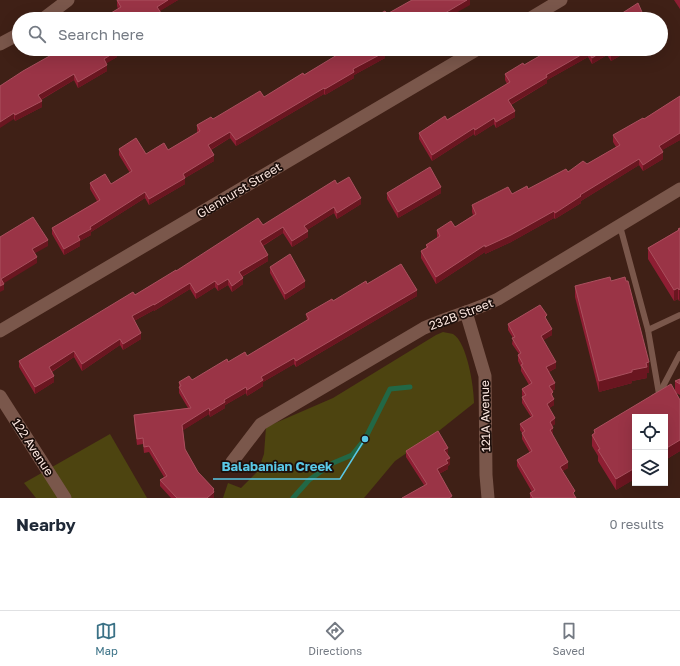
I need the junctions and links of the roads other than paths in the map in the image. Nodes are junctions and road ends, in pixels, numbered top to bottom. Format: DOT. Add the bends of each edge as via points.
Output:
graph roads {
  1 [pos="68,0"];
  2 [pos="561,0"];
  3 [pos="52,12"];
  4 [pos="541,12"];
  5 [pos="12,38"];
  6 [pos="0,44"];
  7 [pos="466,56"];
  8 [pos="680,189"];
  9 [pos="620,226"];
  10 [pos="466,312"];
  11 [pos="680,315"];
  12 [pos="648,330"];
  13 [pos="0,331"];
  14 [pos="680,354"];
  15 [pos="659,394"];
  16 [pos="0,396"];
  17 [pos="646,402"];
  18 [pos="232,462"];
  19 [pos="65,498"];
  20 [pos="488,498"];
  1 -- 3 [label="street"];
  2 -- 4 [label="street"];
  5 -- 6 [label="street"];
  7 -- 13 [label="street, Glenhurst Street"];
  8 -- 9 [label="street, 232B Street"];
  9 -- 10 [label="street, 232B Street" via="498,299"];
  9 -- 12 [label="lane"];
  10 -- 18 [label="street, 232B Street" via="424,328 261,424"];
  10 -- 20 [label="street, 121A Avenue" via="485,376"];
  11 -- 12 [label="lane"];
  12 -- 15 [label="lane"];
  14 -- 15 [label="lane"];
  15 -- 17 [label="lane"];
  16 -- 19 [label="street, 122 Avenue"];
}
